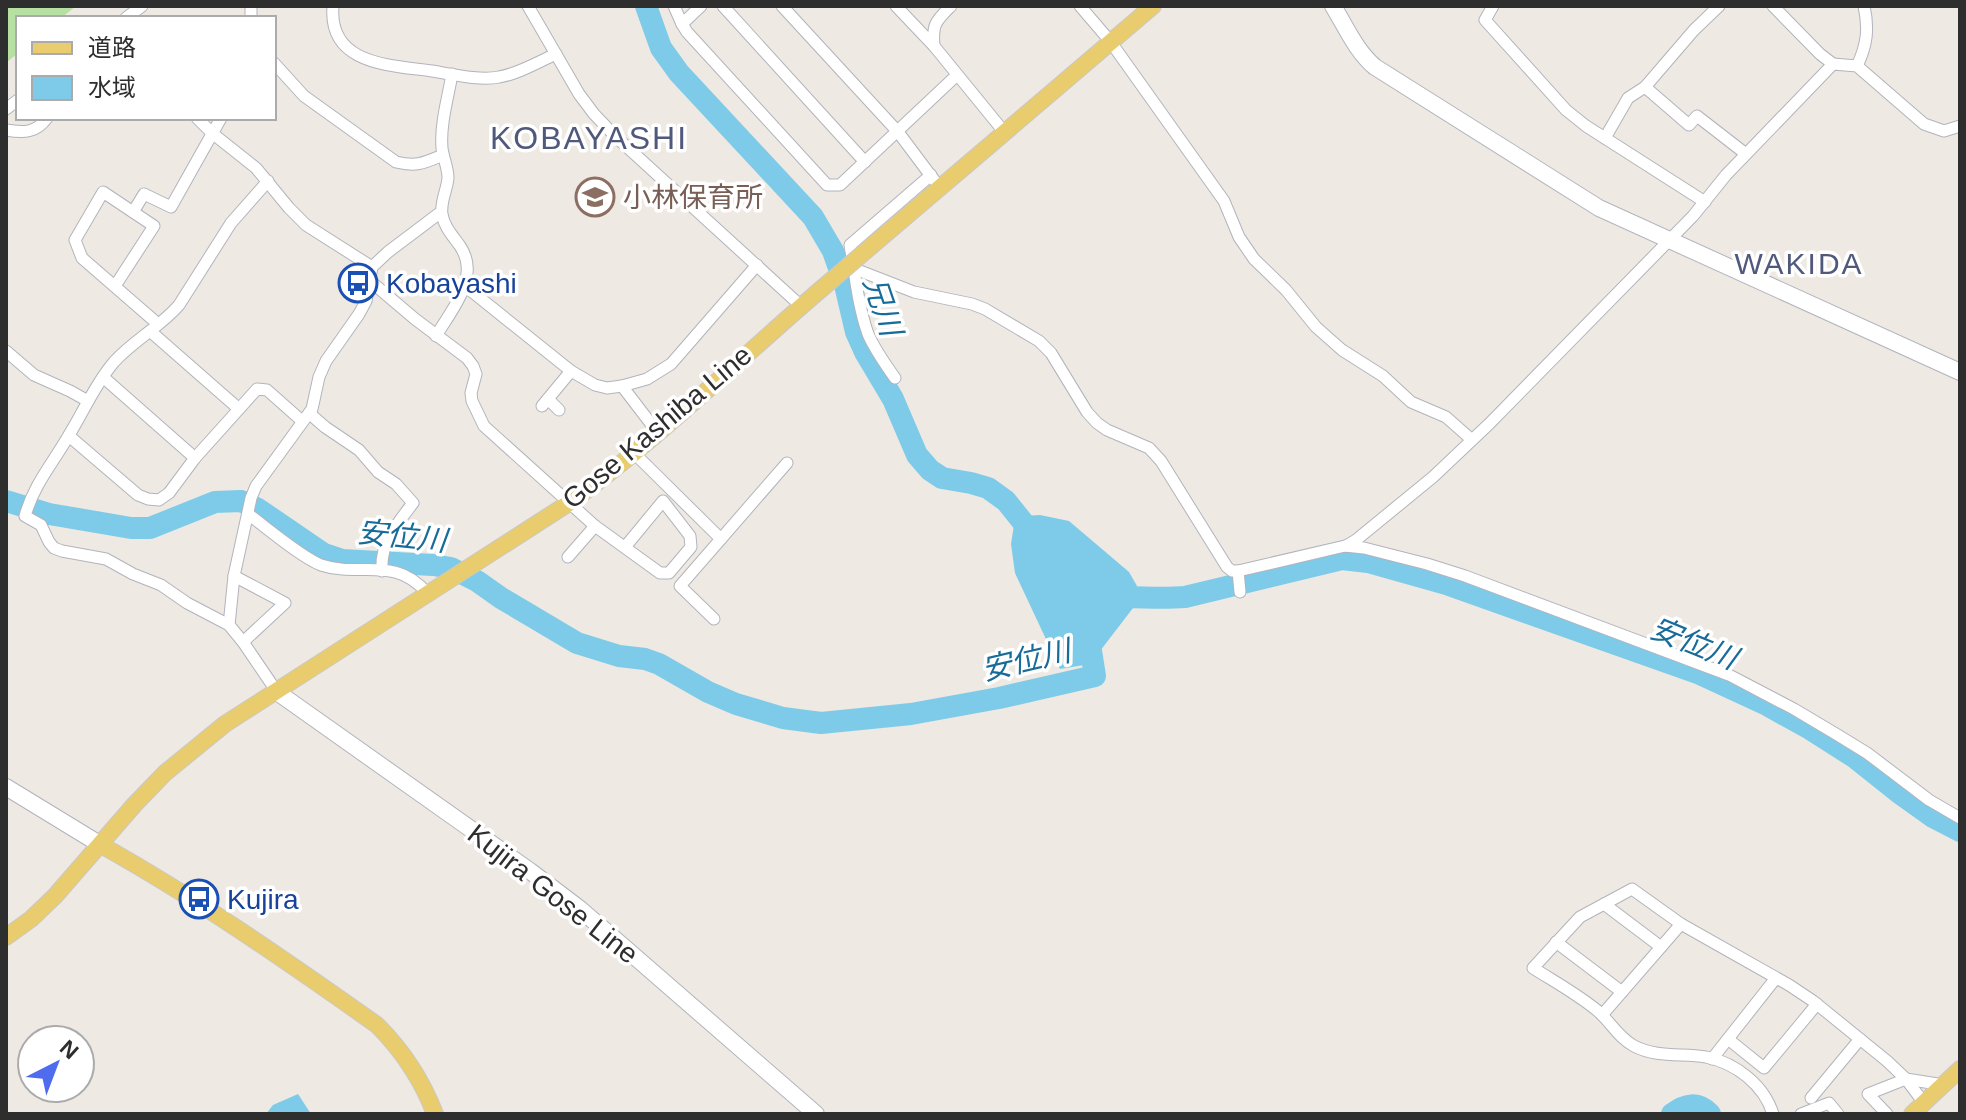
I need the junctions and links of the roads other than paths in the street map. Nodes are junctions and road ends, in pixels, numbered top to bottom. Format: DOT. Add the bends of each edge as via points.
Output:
graph roads {
  1 [pos="333,6"];
  2 [pos="528,6"];
  3 [pos="674,6"];
  4 [pos="701,6"];
  5 [pos="723,6"];
  6 [pos="782,6"];
  7 [pos="896,6"];
  8 [pos="951,6"];
  9 [pos="1080,6"];
  10 [pos="1153,6"];
  11 [pos="1333,6"];
  12 [pos="1493,6"];
  13 [pos="1719,6"];
  14 [pos="1773,6"];
  15 [pos="1864,6"];
  16 [pos="682,24"];
  17 [pos="1110,41"];
  18 [pos="934,46"];
  19 [pos="556,54"];
  20 [pos="1833,64"];
  21 [pos="276,66"];
  22 [pos="1857,66"];
  23 [pos="452,74"];
  24 [pos="957,75"];
  25 [pos="1645,87"];
  26 [pos="45,120"];
  27 [pos="199,120"];
  28 [pos="220,120"];
  29 [pos="1960,126"];
  30 [pos="6,130"];
  31 [pos="898,132"];
  32 [pos="212,133"];
  33 [pos="1005,133"];
  34 [pos="1605,138"];
  35 [pos="1746,154"];
  36 [pos="443,155"];
  37 [pos="865,162"];
  38 [pos="268,181"];
  39 [pos="936,182"];
  40 [pos="1705,202"];
  41 [pos="133,212"];
  42 [pos="441,212"];
  43 [pos="1668,241"];
  44 [pos="858,262"];
  45 [pos="757,265"];
  46 [pos="372,267"];
  47 [pos="369,280"];
  48 [pos="115,286"];
  49 [pos="465,286"];
  50 [pos="801,306"];
  51 [pos="154,328"];
  52 [pos="436,336"];
  53 [pos="6,351"];
  54 [pos="571,371"];
  55 [pos="1960,372"];
  56 [pos="103,377"];
  57 [pos="895,378"];
  58 [pos="622,386"];
  59 [pos="88,401"];
  60 [pos="239,409"];
  61 [pos="559,410"];
  62 [pos="305,417"];
  63 [pos="658,433"];
  64 [pos="69,436"];
  65 [pos="1472,440"];
  66 [pos="634,453"];
  67 [pos="195,458"];
  68 [pos="787,463"];
  69 [pos="569,503"];
  70 [pos="248,514"];
  71 [pos="595,526"];
  72 [pos="721,539"];
  73 [pos="1345,546"];
  74 [pos="625,547"];
  75 [pos="568,557"];
  76 [pos="382,563"];
  77 [pos="1238,571"];
  78 [pos="234,576"];
  79 [pos="1240,592"];
  80 [pos="427,593"];
  81 [pos="714,619"];
  82 [pos="229,625"];
  83 [pos="243,642"];
  84 [pos="277,692"];
  85 [pos="6,787"];
  86 [pos="1960,818"];
  87 [pos="101,845"];
  88 [pos="1604,904"];
  89 [pos="1681,924"];
  90 [pos="6,937"];
  91 [pos="1556,942"];
  92 [pos="1661,947"];
  93 [pos="1776,978"];
  94 [pos="1622,992"];
  95 [pos="1817,1004"];
  96 [pos="1602,1015"];
  97 [pos="1728,1039"];
  98 [pos="1860,1039"];
  99 [pos="1712,1059"];
  100 [pos="1960,1069"];
  101 [pos="1906,1079"];
  102 [pos="1944,1085"];
  103 [pos="1811,1098"];
  104 [pos="1918,1110"];
  105 [pos="435,1114"];
  106 [pos="816,1114"];
  107 [pos="1773,1114"];
  108 [pos="1801,1114"];
  109 [pos="1838,1114"];
  110 [pos="1887,1114"];
  1 -- 23 [label="street" via="333,27 341,42 367,61"];
  2 -- 19 [label="street"];
  3 -- 16 [label="street"];
  4 -- 16 [label="street"];
  5 -- 37 [label="street"];
  6 -- 31 [label="street"];
  7 -- 18 [label="street"];
  8 -- 18 [label="street" via="932,30"];
  9 -- 17 [label="street"];
  10 -- 17 [label="main road, Gose Kashiba Line"];
  11 -- 43 [label="main road" via="1375,67 1582,199"];
  12 -- 34 [label="street" via="1485,20 1566,110"];
  13 -- 25 [label="street"];
  14 -- 20 [label="street"];
  15 -- 22 [label="street" via="1868,36"];
  16 -- 37 [label="street" via="827,185 840,185"];
  17 -- 33 [label="main road, Gose Kashiba Line"];
  17 -- 65 [label="street" via="1224,201 1254,259 1342,350 1411,402 1446,417"];
  18 -- 24 [label="street"];
  19 -- 23 [label="street" via="503,77"];
  19 -- 45 [label="street" via="594,114"];
  20 -- 22 [label="street"];
  20 -- 35 [label="street"];
  21 -- 36 [label="street" via="314,104 396,162 421,165"];
  22 -- 29 [label="street" via="1924,124 1944,131"];
  23 -- 36 [label="street"];
  24 -- 31 [label="street"];
  24 -- 33 [label="street"];
  25 -- 34 [label="street" via="1628,98"];
  25 -- 35 [label="street" via="1689,125 1697,116"];
  26 -- 30 [label="street" via="33,131"];
  27 -- 32 [label="street"];
  28 -- 32 [label="street"];
  31 -- 37 [label="street"];
  31 -- 39 [label="street"];
  32 -- 38 [label="street"];
  32 -- 41 [label="street" via="171,207 144,194"];
  33 -- 39 [label="main road, Gose Kashiba Line"];
  34 -- 40 [label="street"];
  35 -- 40 [label="street"];
  36 -- 42 [label="street" via="448,181"];
  38 -- 46 [label="street" via="306,225"];
  38 -- 51 [label="street" via="231,223 179,305"];
  39 -- 44 [label="main road, Gose Kashiba Line"];
  40 -- 43 [label="street"];
  41 -- 48 [label="street" via="154,226"];
  41 -- 48 [label="street" via="103,192 75,240 82,258"];
  42 -- 46 [label="street"];
  42 -- 49 [label="street" via="466,261"];
  43 -- 55 [label="main road"];
  43 -- 65 [label="street"];
  44 -- 50 [label="main road, Gose Kashiba Line, bridge"];
  44 -- 57 [label="street" via="868,333"];
  44 -- 77 [label="street" via="914,292 985,309 1046,346 1097,423 1149,448 1161,461 1227,567"];
  45 -- 50 [label="street"];
  45 -- 58 [label="street" via="671,364"];
  46 -- 47 [label="street"];
  47 -- 52 [label="street"];
  47 -- 62 [label="street" via="366,301 326,361"];
  48 -- 51 [label="street"];
  49 -- 52 [label="street"];
  49 -- 54 [label="street"];
  50 -- 63 [label="main road, Gose Kashiba Line"];
  51 -- 56 [label="street"];
  51 -- 60 [label="street"];
  52 -- 69 [label="street" via="473,366 472,401 484,426"];
  53 -- 59 [label="street" via="34,375"];
  54 -- 58 [label="street" via="595,385"];
  54 -- 61 [label="street" via="545,402"];
  56 -- 59 [label="street"];
  56 -- 67 [label="street"];
  58 -- 63 [label="street"];
  59 -- 64 [label="street"];
  60 -- 62 [label="street" via="257,389 267,390"];
  60 -- 67 [label="street"];
  62 -- 70 [label="street" via="264,473"];
  62 -- 76 [label="street" via="359,450 413,503 393,530"];
  63 -- 66 [label="main road, Gose Kashiba Line"];
  64 -- 67 [label="street" via="148,499 169,493"];
  64 -- 82 [label="street" via="36,487 25,516 41,525 54,548 106,559"];
  65 -- 73 [label="street"];
  66 -- 69 [label="main road, Gose Kashiba Line"];
  66 -- 72 [label="street"];
  68 -- 72 [label="street"];
  69 -- 71 [label="street"];
  69 -- 80 [label="main road, Gose Kashiba Line"];
  70 -- 76 [label="street" via="319,564 335,568"];
  70 -- 78 [label="street"];
  71 -- 74 [label="street"];
  71 -- 75 [label="street"];
  72 -- 81 [label="street" via="680,586"];
  73 -- 77 [label="street"];
  73 -- 86 [label="street" via="1465,576 1729,675 1867,753"];
  74 -- 74 [label="street" via="660,573 669,573 691,547 690,536 663,501"];
  76 -- 80 [label="street"];
  77 -- 79 [label="street"];
  78 -- 82 [label="street"];
  78 -- 83 [label="street" via="285,603"];
  80 -- 84 [label="main road, Gose Kashiba Line"];
  82 -- 83 [label="street"];
  83 -- 84 [label="street"];
  84 -- 87 [label="main road, Gose Kashiba Line" via="225,724 165,773"];
  84 -- 106 [label="main road, Kujira Gose Line" via="580,909"];
  85 -- 87 [label="main road"];
  87 -- 90 [label="main road, Gose Kashiba Line" via="55,896"];
  87 -- 105 [label="main road" via="198,903 377,1025 408,1061"];
  88 -- 89 [label="street" via="1632,889"];
  88 -- 91 [label="street" via="1580,917"];
  88 -- 92 [label="street"];
  89 -- 92 [label="street"];
  89 -- 93 [label="street"];
  91 -- 94 [label="street"];
  91 -- 96 [label="street" via="1533,968"];
  92 -- 94 [label="street"];
  93 -- 95 [label="street"];
  93 -- 97 [label="street"];
  94 -- 96 [label="street"];
  95 -- 97 [label="street" via="1764,1068"];
  95 -- 98 [label="street"];
  96 -- 99 [label="street" via="1636,1047"];
  97 -- 99 [label="street"];
  98 -- 101 [label="street"];
  98 -- 103 [label="street"];
  99 -- 107 [label="street" via="1759,1087"];
  100 -- 102 [label="main road"];
  101 -- 102 [label="street"];
  101 -- 104 [label="street"];
  101 -- 110 [label="street" via="1868,1094"];
  102 -- 104 [label="main road"];
  108 -- 109 [label="street" via="1829,1103"];
}
